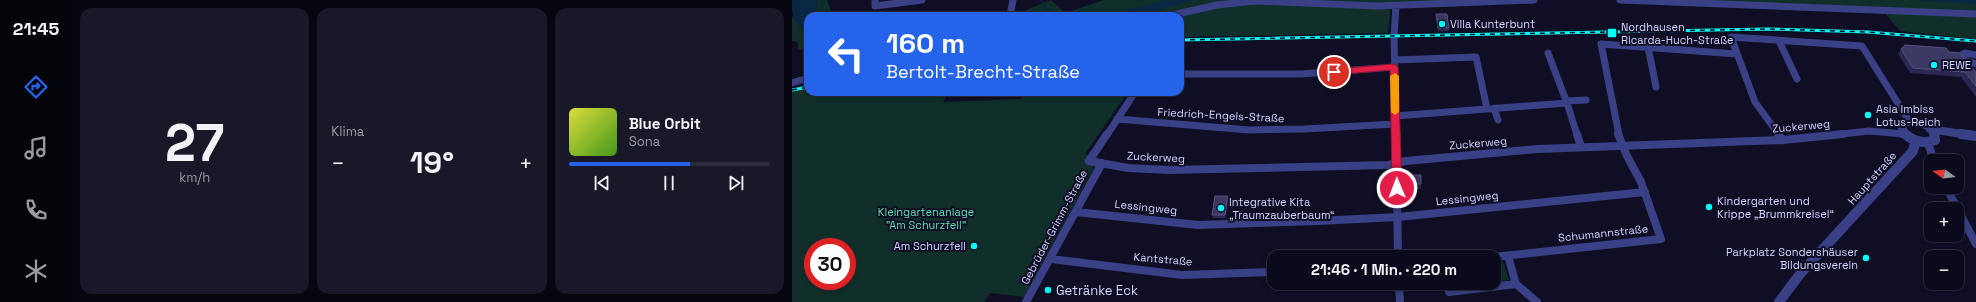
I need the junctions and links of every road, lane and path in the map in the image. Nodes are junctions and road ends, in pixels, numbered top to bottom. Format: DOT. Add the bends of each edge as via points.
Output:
graph roads {
  1 [pos="875,0"];
  2 [pos="922,0"];
  3 [pos="1013,0"];
  4 [pos="1534,0"];
  5 [pos="1620,0"];
  6 [pos="1396,6"];
  7 [pos="1011,12"];
  8 [pos="1184,12"];
  9 [pos="1976,14"];
  10 [pos="1778,40"];
  11 [pos="1648,47"];
  12 [pos="1548,53"];
  13 [pos="1737,54"];
  14 [pos="1976,55"];
  15 [pos="1394,63"];
  16 [pos="1976,64"];
  17 [pos="1184,74"];
  18 [pos="804,79"];
  19 [pos="1797,79"];
  20 [pos="792,83"];
  21 [pos="1656,87"];
  22 [pos="1132,96"];
  23 [pos="1586,100"];
  24 [pos="1566,102"];
  25 [pos="1490,108"];
  26 [pos="1117,119"];
  27 [pos="1395,120"];
  28 [pos="1498,120"];
  29 [pos="1909,121"];
  30 [pos="1930,129"];
  31 [pos="1902,130"];
  32 [pos="1971,135"];
  33 [pos="1783,140"];
  34 [pos="1932,140"];
  35 [pos="1916,141"];
  36 [pos="1622,145"];
  37 [pos="1581,147"];
  38 [pos="1931,154"];
  39 [pos="1397,163"];
  40 [pos="1102,164"];
  41 [pos="1645,192"];
  42 [pos="1950,194"];
  43 [pos="1076,212"];
  44 [pos="1398,217"];
  45 [pos="1976,244"];
  46 [pos="1398,250"];
  47 [pos="1501,256"];
  48 [pos="1508,256"];
  49 [pos="1050,259"];
  50 [pos="1267,272"];
  51 [pos="1516,284"];
  52 [pos="1501,286"];
  53 [pos="1399,290"];
  54 [pos="1449,290"];
  55 [pos="1466,290"];
  56 [pos="1026,302"];
  57 [pos="1400,302"];
  58 [pos="1537,302"];
  59 [pos="1778,302"];
  1 -- 2 [label="street" via="875,6"];
  3 -- 7 [label="street"];
  4 -- 6 [label="street"];
  5 -- 9 [label="street"];
  6 -- 8 [label="street" via="1285,1 1242,2"];
  6 -- 15 [label="street"];
  10 -- 13 [label="street" via="1731,38"];
  10 -- 19 [label="street"];
  10 -- 29 [label="street" via="1862,46"];
  11 -- 13 [label="street"];
  11 -- 21 [label="street"];
  11 -- 36 [label="street, Schumannstraße" via="1602,44"];
  12 -- 24 [label="street"];
  13 -- 33 [label="street" via="1756,102"];
  14 -- 16 [label="street" via="1965,53 1960,56"];
  15 -- 17 [label="street" via="1301,74"];
  15 -- 25 [label="street" via="1476,57"];
  15 -- 27 [label="street"];
  18 -- 20 [label="street"];
  22 -- 26 [label="street"];
  23 -- 24 [label="street, Friedrich-Engels-Straße"];
  24 -- 25 [label="street, Friedrich-Engels-Straße"];
  24 -- 37 [label="street"];
  25 -- 27 [label="street, Friedrich-Engels-Straße"];
  25 -- 28 [label="street"];
  26 -- 27 [label="street, Friedrich-Engels-Straße" via="1249,130 1330,128"];
  26 -- 40 [label="street, Zuckerweg" via="1089,160"];
  27 -- 39 [label="street"];
  29 -- 30 [label="street"];
  29 -- 31 [label="street" via="1902,122"];
  30 -- 32 [label="street"];
  30 -- 34 [label="street"];
  31 -- 33 [label="street, Zuckerweg"];
  31 -- 35 [label="street"];
  32 -- 34 [label="street"];
  33 -- 36 [label="street, Zuckerweg"];
  34 -- 35 [label="street"];
  34 -- 38 [label="street" via="1928,147"];
  35 -- 59 [label="street, Hauptstraße" via="1913,151 1800,274"];
  36 -- 37 [label="street, Zuckerweg"];
  36 -- 41 [label="street, Schumannstraße"];
  37 -- 39 [label="street, Zuckerweg"];
  39 -- 40 [label="street, Zuckerweg" via="1219,170 1136,168"];
  39 -- 44 [label="street"];
  40 -- 43 [label="street, Gebrüder-Grimm-Straße"];
  41 -- 44 [label="street, Lessingweg"];
  41 -- 48 [label="street, Schumannstraße" via="1661,239"];
  42 -- 45 [label="street"];
  43 -- 44 [label="street, Lessingweg" via="1198,225"];
  43 -- 49 [label="street, Gebrüder-Grimm-Straße"];
  44 -- 46 [label="street"];
  47 -- 48 [label="street, Schumannstraße"];
  48 -- 51 [label="street"];
  49 -- 50 [label="street, Kantstraße" via="1182,275"];
  49 -- 56 [label="street, Gebrüder-Grimm-Straße"];
  51 -- 52 [label="street"];
  51 -- 58 [label="street"];
  53 -- 57 [label="street"];
  54 -- 55 [label="street"];
}
